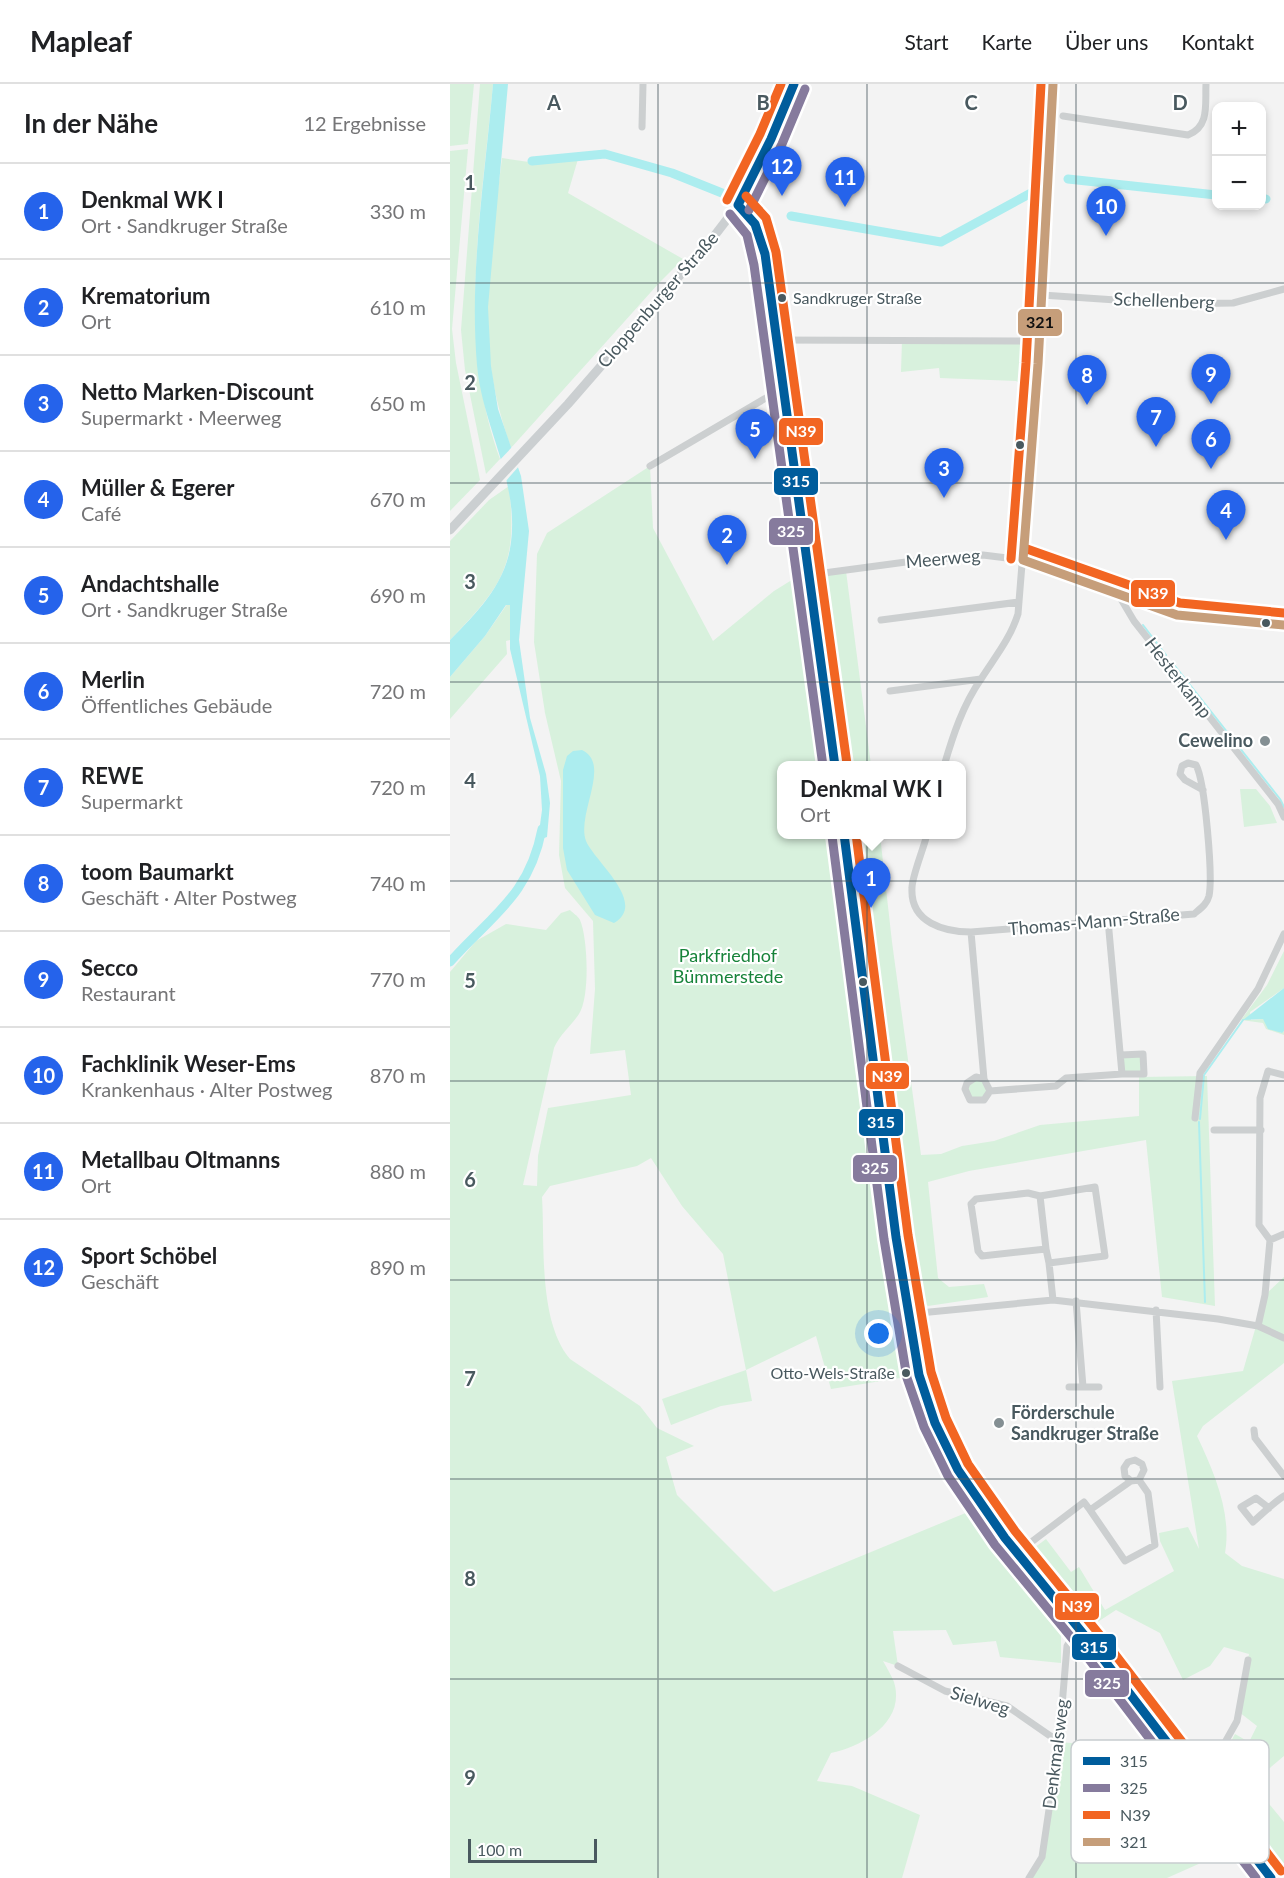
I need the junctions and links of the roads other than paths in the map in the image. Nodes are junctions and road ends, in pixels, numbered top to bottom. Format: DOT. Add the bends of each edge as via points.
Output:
graph roads {
  1 [pos="643,84"];
  2 [pos="794,84"];
  3 [pos="1053,84"];
  4 [pos="1206,84"];
  5 [pos="1063,116"];
  6 [pos="642,127"];
  7 [pos="738,205"];
  8 [pos="1284,289"];
  9 [pos="1042,295"];
  10 [pos="777,340"];
  11 [pos="1039,341"];
  12 [pos="783,388"];
  13 [pos="650,466"];
  14 [pos="450,530"];
  15 [pos="1023,560"];
  16 [pos="809,575"];
  17 [pos="1118,594"];
  18 [pos="1019,602"];
  19 [pos="881,620"];
  20 [pos="1284,625"];
  21 [pos="981,679"];
  22 [pos="890,691"];
  23 [pos="834,761"];
  24 [pos="945,761"];
  25 [pos="1203,790"];
  26 [pos="1284,817"];
  27 [pos="845,839"];
  28 [pos="926,839"];
  29 [pos="1108,920"];
  30 [pos="971,932"];
  31 [pos="1284,934"];
  32 [pos="1121,1055"];
  33 [pos="1122,1074"];
  34 [pos="1284,1075"];
  35 [pos="984,1079"];
  36 [pos="990,1091"];
  37 [pos="1195,1118"];
  38 [pos="1214,1130"];
  39 [pos="1261,1130"];
  40 [pos="1040,1196"];
  41 [pos="1284,1234"];
  42 [pos="1270,1240"];
  43 [pos="1046,1249"];
  44 [pos="1049,1263"];
  45 [pos="1053,1300"];
  46 [pos="1076,1301"];
  47 [pos="1156,1310"];
  48 [pos="909,1314"];
  49 [pos="1258,1326"];
  50 [pos="1284,1338"];
  51 [pos="1069,1387"];
  52 [pos="1083,1387"];
  53 [pos="1160,1387"];
  54 [pos="1099,1388"];
  55 [pos="1254,1430"];
  56 [pos="1284,1476"];
  57 [pos="1284,1496"];
  58 [pos="1269,1509"];
  59 [pos="1090,1510"];
  60 [pos="1017,1553"];
  61 [pos="1083,1634"];
  62 [pos="1248,1660"];
  63 [pos="898,1666"];
  64 [pos="1164,1740"];
  65 [pos="1226,1740"];
  66 [pos="1059,1742"];
  67 [pos="1259,1863"];
  68 [pos="1029,1878"];
  69 [pos="1271,1878"];
  1 -- 6 [label="street"];
  2 -- 7 [label="main road, Cloppenburger Straße"];
  3 -- 9 [label="street"];
  4 -- 5 [label="street" via="1202,126 1188,135"];
  7 -- 10 [label="street" via="751,216 760,232"];
  7 -- 14 [label="main road, Cloppenburger Straße" via="678,279"];
  8 -- 9 [label="street, Schellenberg" via="1233,303 1175,304"];
  9 -- 11 [label="street"];
  10 -- 11 [label="street"];
  10 -- 12 [label="street"];
  11 -- 15 [label="street"];
  12 -- 13 [label="street"];
  12 -- 16 [label="street"];
  15 -- 16 [label="street, Meerweg" via="957,556"];
  15 -- 17 [label="street, Meerweg"];
  15 -- 18 [label="street"];
  16 -- 23 [label="street"];
  17 -- 20 [label="street, Meerweg" via="1194,618"];
  17 -- 26 [label="street, Hesterkamp" via="1134,621 1278,804"];
  18 -- 19 [label="street"];
  18 -- 21 [label="street" via="1007,641"];
  21 -- 22 [label="street"];
  21 -- 24 [label="street" via="953,735"];
  25 -- 29 [label="street, Thomas-Mann-Straße" via="1210,885 1206,904 1194,914"];
  27 -- 48 [label="street" via="894,1226"];
  28 -- 30 [label="street, Thomas-Mann-Straße" via="912,887 913,899 925,921 954,932"];
  29 -- 30 [label="street, Thomas-Mann-Straße"];
  29 -- 32 [label="street"];
  30 -- 35 [label="street"];
  31 -- 37 [label="street" via="1258,989 1200,1073"];
  32 -- 33 [label="street"];
  32 -- 33 [label="street" via="1143,1054 1144,1074"];
  33 -- 36 [label="street" via="1066,1078 1056,1086"];
  34 -- 39 [label="street" via="1268,1071 1260,1098"];
  35 -- 36 [label="street"];
  35 -- 36 [label="street" via="970,1080 965,1089 967,1096 977,1102"];
  38 -- 39 [label="street"];
  39 -- 42 [label="street" via="1259,1225"];
  40 -- 43 [label="street"];
  40 -- 43 [label="street" via="1028,1193 976,1199 971,1204 982,1256"];
  40 -- 44 [label="street" via="1095,1186 1105,1256"];
  41 -- 42 [label="street"];
  42 -- 49 [label="street"];
  43 -- 44 [label="street"];
  44 -- 45 [label="street"];
  45 -- 46 [label="street"];
  45 -- 48 [label="street"];
  46 -- 47 [label="street"];
  46 -- 52 [label="street"];
  47 -- 49 [label="street"];
  47 -- 53 [label="street"];
  48 -- 60 [label="street" via="920,1375 935,1423 957,1470"];
  49 -- 50 [label="street"];
  51 -- 52 [label="street"];
  52 -- 54 [label="street"];
  55 -- 56 [label="street" via="1255,1438"];
  57 -- 58 [label="street"];
  59 -- 59 [label="street" via="1135,1480 1148,1493 1155,1545 1125,1561"];
  59 -- 60 [label="street" via="1084,1502"];
  60 -- 61 [label="street"];
  61 -- 64 [label="street"];
  61 -- 66 [label="street, Denkmalsweg" via="1067,1646"];
  62 -- 65 [label="street" via="1237,1721"];
  63 -- 66 [label="street, Sielweg" via="945,1691 1007,1706"];
  66 -- 68 [label="street, Denkmalsweg" via="1042,1857"];
  67 -- 69 [label="street"];
}
